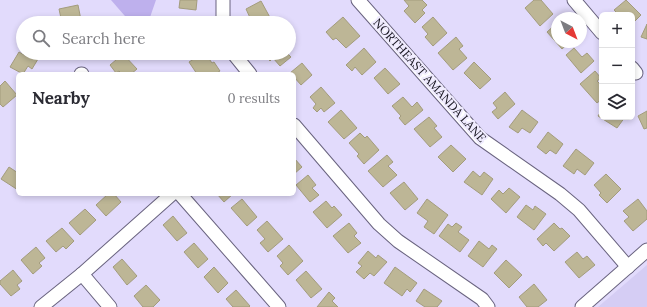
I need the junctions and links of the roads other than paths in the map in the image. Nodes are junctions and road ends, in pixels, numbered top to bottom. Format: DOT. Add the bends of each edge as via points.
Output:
graph roads {
  1 [pos="223,0"];
  2 [pos="358,0"];
  3 [pos="574,0"];
  4 [pos="223,16"];
  5 [pos="599,29"];
  6 [pos="239,60"];
  7 [pos="248,72"];
  8 [pos="296,128"];
  9 [pos="170,196"];
  10 [pos="182,196"];
  11 [pos="647,250"];
  12 [pos="628,267"];
  13 [pos="82,274"];
  14 [pos="41,307"];
  15 [pos="110,307"];
  16 [pos="279,307"];
  17 [pos="488,307"];
  18 [pos="582,307"];
  1 -- 4 [label="street"];
  2 -- 12 [label="street, NORTHEAST AMANDA LANE" via="480,138 579,210"];
  3 -- 5 [label="street"];
  6 -- 7 [label="street"];
  8 -- 17 [label="street" via="379,224 398,241 482,299"];
  9 -- 13 [label="street"];
  10 -- 16 [label="street"];
  11 -- 12 [label="street"];
  12 -- 18 [label="street"];
  13 -- 14 [label="street"];
  13 -- 15 [label="street"];
}
